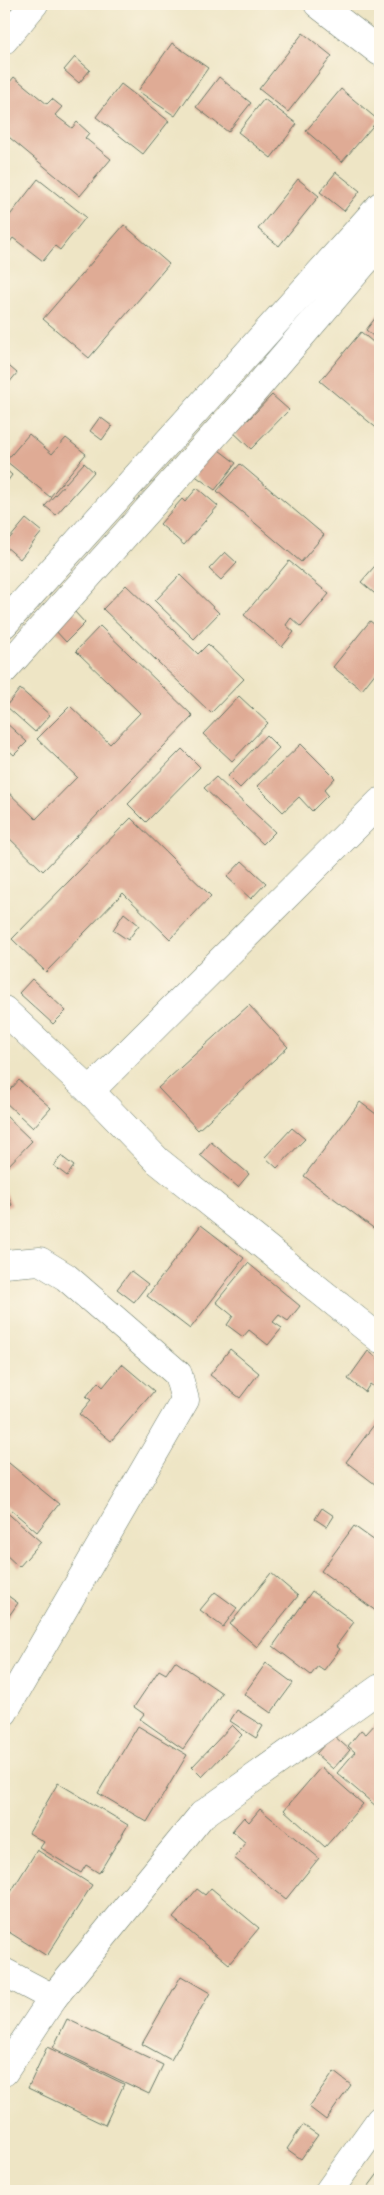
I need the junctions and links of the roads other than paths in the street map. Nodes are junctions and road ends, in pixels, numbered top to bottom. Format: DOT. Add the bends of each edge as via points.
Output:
graph roads {
  1 [pos="34,4"];
  2 [pos="318,4"];
  3 [pos="4,40"];
  4 [pos="380,52"];
  5 [pos="380,206"];
  6 [pos="380,244"];
  7 [pos="4,624"];
  8 [pos="4,670"];
  9 [pos="380,802"];
  10 [pos="4,1010"];
  11 [pos="90,1091"];
  12 [pos="4,1264"];
  13 [pos="380,1339"];
  14 [pos="380,1688"];
  15 [pos="4,1712"];
  16 [pos="4,1972"];
  17 [pos="53,1998"];
  18 [pos="4,2072"];
  19 [pos="380,2120"];
  20 [pos="329,2191"];
  1 -- 3 [label="street"];
  2 -- 4 [label="street"];
  5 -- 7 [label="street"];
  6 -- 8 [label="street" via="254,391"];
  9 -- 11 [label="street"];
  10 -- 11 [label="street"];
  11 -- 13 [label="street" via="158,1161"];
  12 -- 15 [label="street" via="40,1261 66,1277 178,1374 185,1400"];
  14 -- 17 [label="street" via="202,1815"];
  16 -- 17 [label="street"];
  17 -- 18 [label="street"];
  19 -- 20 [label="street"];
}
